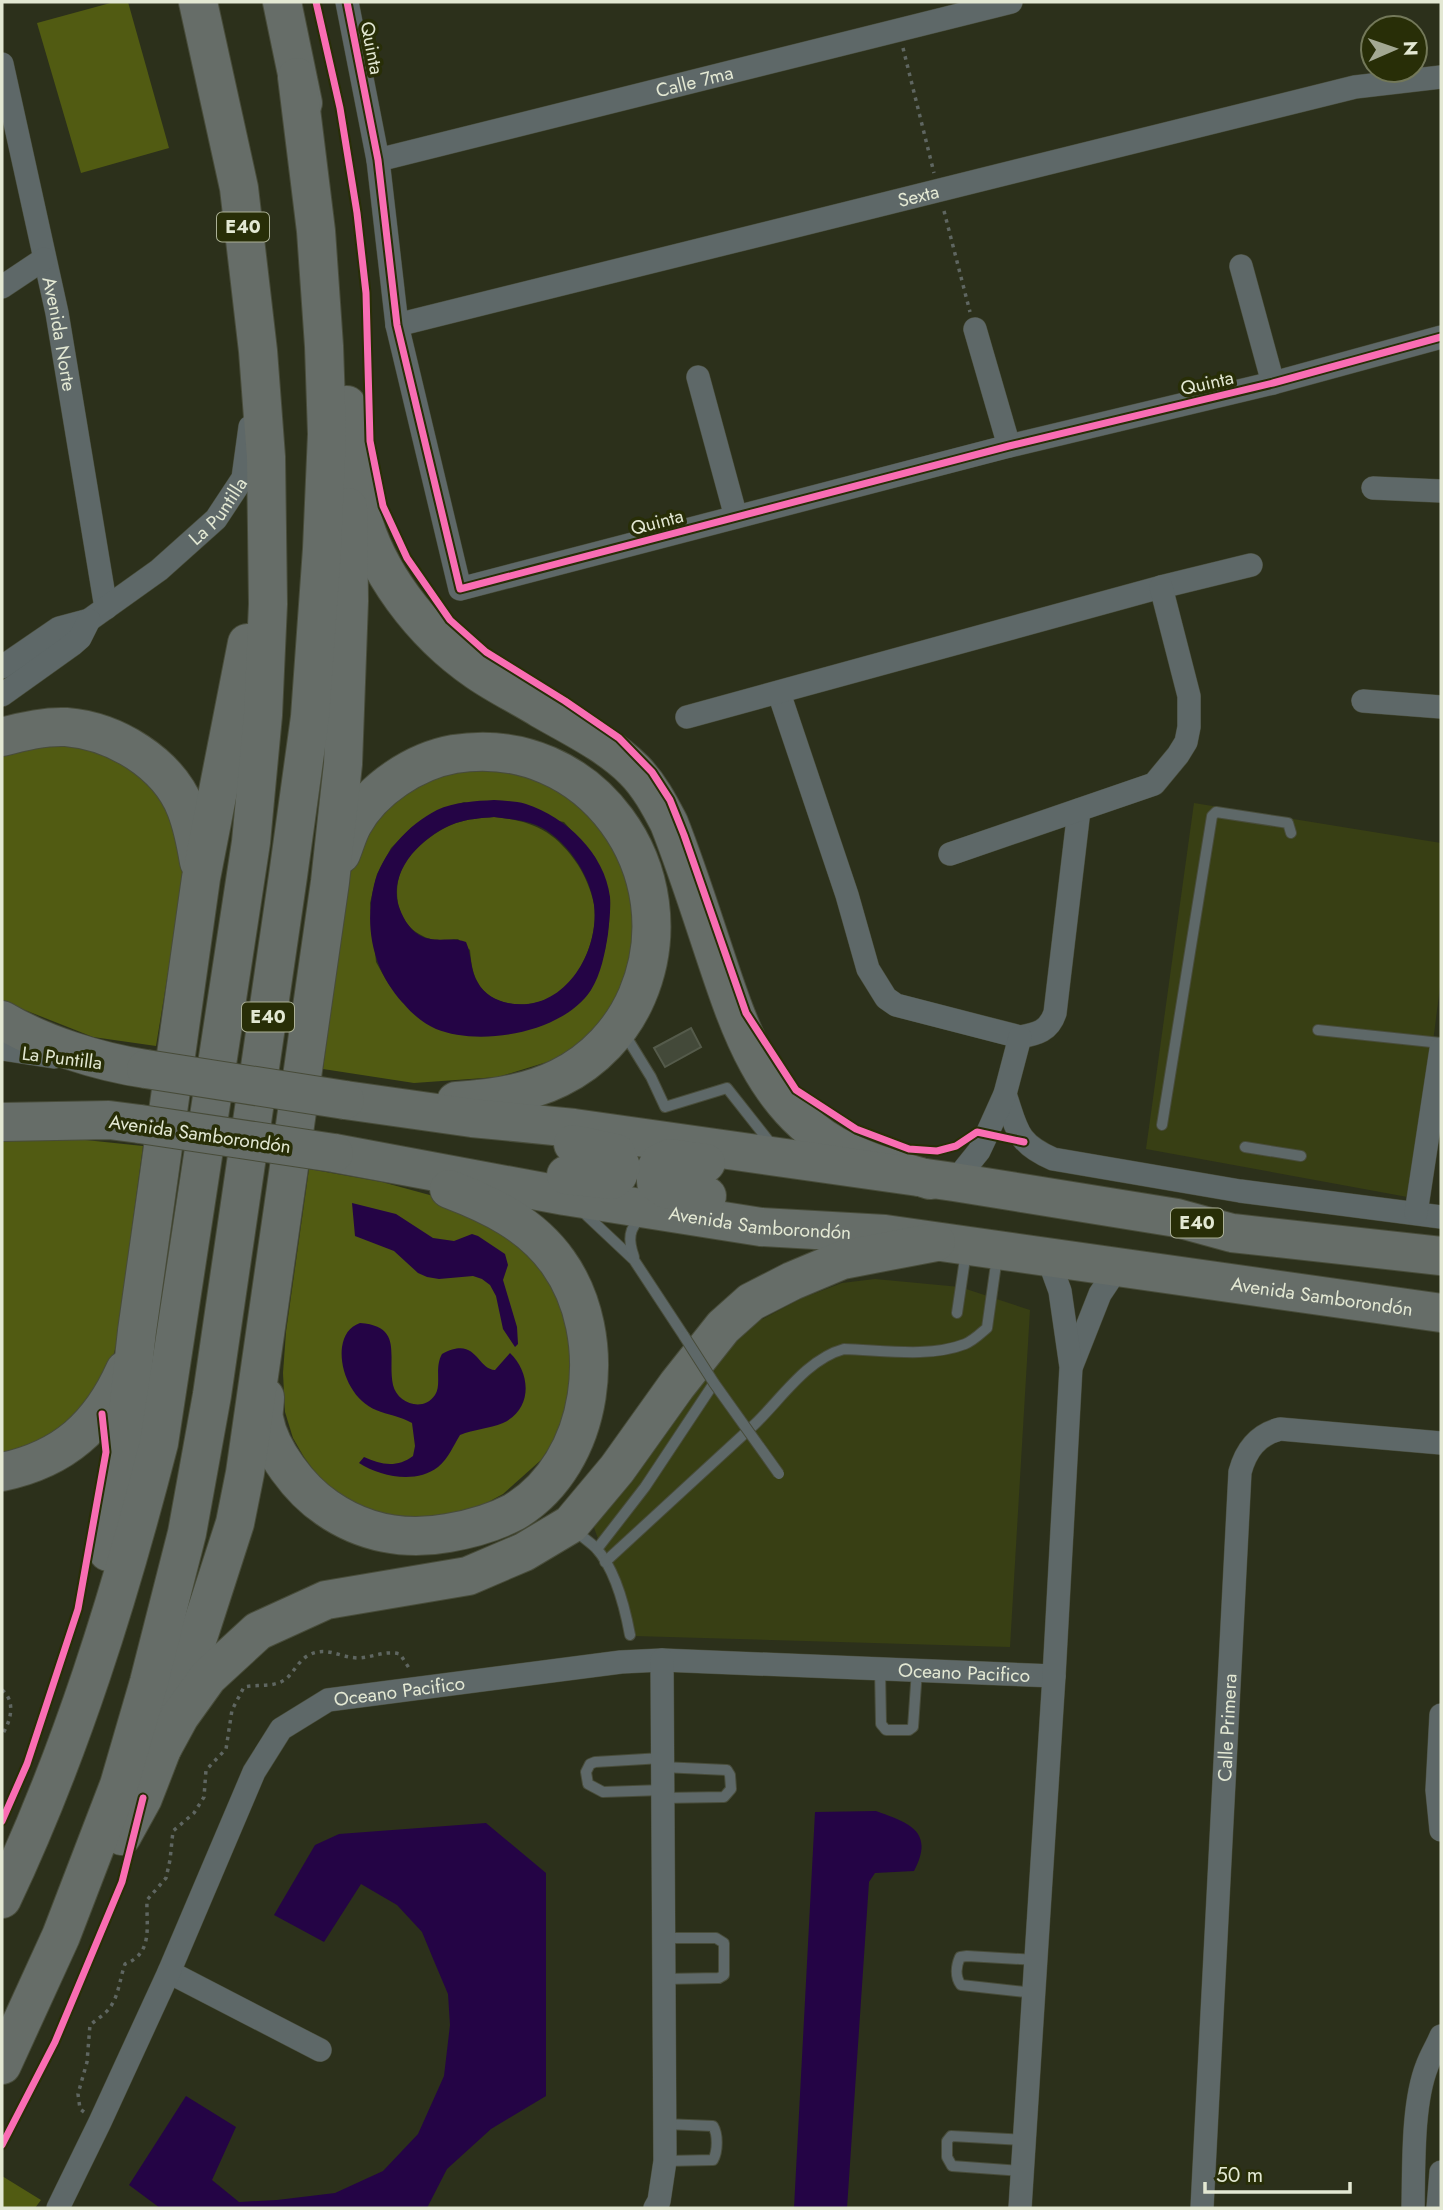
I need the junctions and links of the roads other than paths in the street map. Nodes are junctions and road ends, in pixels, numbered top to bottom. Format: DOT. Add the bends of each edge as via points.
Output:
graph roads {
  1 [pos="198,2"];
  2 [pos="282,2"];
  3 [pos="347,2"];
  4 [pos="1011,2"];
  5 [pos="2,64"];
  6 [pos="298,77"];
  7 [pos="1441,77"];
  8 [pos="378,160"];
  9 [pos="44,259"];
  10 [pos="1241,266"];
  11 [pos="2,287"];
  12 [pos="397,324"];
  13 [pos="975,329"];
  14 [pos="1441,337"];
  15 [pos="258,351"];
  16 [pos="698,377"];
  17 [pos="1273,383"];
  18 [pos="347,412"];
  19 [pos="1009,446"];
  20 [pos="266,457"];
  21 [pos="1373,488"];
  22 [pos="1441,491"];
  23 [pos="736,517"];
  24 [pos="1251,565"];
  25 [pos="1161,587"];
  26 [pos="97,614"];
  27 [pos="2,667"];
  28 [pos="779,693"];
  29 [pos="2,695"];
  30 [pos="1363,701"];
  31 [pos="1441,707"];
  32 [pos="687,717"];
  33 [pos="2,737"];
  34 [pos="1079,810"];
  35 [pos="1291,833"];
  36 [pos="950,854"];
  37 [pos="201,878"];
  38 [pos="330,882"];
  39 [pos="2,1020"];
  40 [pos="621,1028"];
  41 [pos="1318,1030"];
  42 [pos="1020,1037"];
  43 [pos="1441,1043"];
  44 [pos="2,1049"];
  45 [pos="1441,1049"];
  46 [pos="134,1067"];
  47 [pos="1005,1094"];
  48 [pos="2,1102"];
  49 [pos="389,1105"];
  50 [pos="472,1118"];
  51 [pos="80,1120"];
  52 [pos="2,1122"];
  53 [pos="655,1122"];
  54 [pos="1162,1125"];
  55 [pos="1245,1147"];
  56 [pos="1301,1156"];
  57 [pos="782,1157"];
  58 [pos="379,1161"];
  59 [pos="858,1168"];
  60 [pos="425,1169"];
  61 [pos="942,1181"];
  62 [pos="565,1196"];
  63 [pos="660,1211"];
  64 [pos="1416,1213"];
  65 [pos="1441,1217"];
  66 [pos="885,1234"];
  67 [pos="967,1246"];
  68 [pos="1441,1256"];
  69 [pos="1048,1258"];
  70 [pos="634,1260"];
  71 [pos="1118,1267"];
  72 [pos="957,1313"];
  73 [pos="1441,1313"];
  74 [pos="137,1331"];
  75 [pos="265,1338"];
  76 [pos="1071,1367"];
  77 [pos="714,1383"];
  78 [pos="1441,1443"];
  79 [pos="2,1472"];
  80 [pos="779,1474"];
  81 [pos="584,1537"];
  82 [pos="605,1562"];
  83 [pos="630,1635"];
  84 [pos="662,1660"];
  85 [pos="880,1669"];
  86 [pos="917,1670"];
  87 [pos="1054,1676"];
  88 [pos="1441,1714"];
  89 [pos="162,1749"];
  90 [pos="64,1752"];
  91 [pos="662,1778"];
  92 [pos="1441,1823"];
  93 [pos="2,1899"];
  94 [pos="61,1936"];
  95 [pos="664,1938"];
  96 [pos="1036,1960"];
  97 [pos="169,1972"];
  98 [pos="664,1979"];
  99 [pos="1034,1993"];
  100 [pos="1441,2036"];
  101 [pos="320,2050"];
  102 [pos="2,2065"];
  103 [pos="1431,2098"];
  104 [pos="665,2124"];
  105 [pos="1025,2140"];
  106 [pos="665,2161"];
  107 [pos="1023,2171"];
  108 [pos="1441,2172"];
  109 [pos="58,2208"];
  110 [pos="655,2208"];
  111 [pos="1020,2208"];
  112 [pos="1202,2208"];
  113 [pos="1413,2208"];
  114 [pos="1438,2208"];
  1 -- 15 [label="highway, E40" via="239,188"];
  2 -- 6 [label="highway, E40"];
  3 -- 8 [label="street, Quinta"];
  4 -- 8 [label="street, Calle 7ma"];
  5 -- 9 [label="street, Avenida Norte"];
  6 -- 18 [label="highway" via="334,265"];
  6 -- 94 [label="highway, E40" via="316,231 327,433 310,717 214,1382 187,1533 120,1785"];
  7 -- 12 [label="street, Sexta" via="1355,87"];
  8 -- 12 [label="street, Quinta"];
  9 -- 11 [label="street"];
  9 -- 26 [label="street, Avenida Norte" via="57,313"];
  10 -- 17 [label="street"];
  12 -- 23 [label="street, Quinta" via="460,589"];
  13 -- 19 [label="street"];
  14 -- 17 [label="street, Quinta"];
  15 -- 20 [label="highway, E40"];
  15 -- 26 [label="street, La Puntilla" via="246,462 237,490 216,519 159,570"];
  16 -- 23 [label="street"];
  17 -- 19 [label="street, Quinta"];
  18 -- 38 [label="highway" via="349,601 344,750"];
  18 -- 61 [label="highway" via="359,506 371,542 411,609 477,672 612,751 653,793 682,856 745,1040 771,1087 832,1144 873,1162"];
  19 -- 23 [label="street, Quinta"];
  20 -- 37 [label="highway" via="247,643"];
  20 -- 90 [label="highway, E40" via="268,604 251,842 174,1356 159,1443 134,1539"];
  21 -- 22 [label="street"];
  24 -- 25 [label="street"];
  25 -- 28 [label="street"];
  25 -- 34 [label="street" via="1189,696 1186,742 1154,784"];
  26 -- 27 [label="street, La Puntilla" via="59,628"];
  26 -- 29 [label="street, La Puntilla" via="72,645"];
  28 -- 32 [label="street"];
  28 -- 42 [label="street" via="868,969 886,998 896,1005"];
  30 -- 31 [label="street"];
  33 -- 37 [label="highway" via="66,727 115,739 134,750 155,766 186,807"];
  34 -- 36 [label="street"];
  34 -- 42 [label="street" via="1055,1013 1048,1028"];
  35 -- 54 [label="lane" via="1288,823 1216,812 1212,816"];
  37 -- 74 [label="highway"];
  38 -- 40 [label="highway" via="353,824 367,805 383,788 425,763 475,751 498,751 535,760 570,776 594,794 631,840 651,898 649,960"];
  38 -- 75 [label="highway"];
  39 -- 46 [label="highway" via="47,1042"];
  40 -- 49 [label="highway" via="585,1061 535,1088 484,1100"];
  40 -- 53 [label="lane" via="651,1077"];
  41 -- 43 [label="lane"];
  42 -- 47 [label="street"];
  44 -- 46 [label="street, La Puntilla"];
  45 -- 64 [label="street"];
  46 -- 49 [label="highway, E40, bridge"];
  47 -- 61 [label="street" via="979,1151"];
  47 -- 64 [label="street" via="1024,1142 1053,1159 1294,1199"];
  48 -- 51 [label="street"];
  49 -- 50 [label="highway, E40"];
  50 -- 53 [label="highway, E40" via="574,1128"];
  50 -- 60 [label="highway" via="616,1153 621,1167 612,1180 602,1181 510,1167"];
  51 -- 52 [label="highway, Avenida Samborondón"];
  51 -- 58 [label="highway, Avenida Samborondón, bridge" via="139,1124"];
  53 -- 57 [label="highway, E40"];
  53 -- 57 [label="lane" via="727,1088"];
  55 -- 56 [label="lane"];
  57 -- 59 [label="highway, E40"];
  58 -- 60 [label="highway, Avenida Samborondón"];
  58 -- 75 [label="highway" via="514,1219 544,1245 570,1282 586,1325 589,1378 580,1425 555,1473 516,1510 492,1522 408,1537 359,1526 317,1502 297,1482 272,1439 264,1419"];
  59 -- 61 [label="highway, E40"];
  59 -- 66 [label="highway" via="773,1172 670,1158 659,1163 655,1175 656,1182 666,1189 767,1206"];
  60 -- 62 [label="highway, Avenida Samborondón"];
  61 -- 68 [label="highway, E40" via="1177,1218 1232,1233"];
  62 -- 63 [label="highway, Avenida Samborondón"];
  62 -- 70 [label="lane"];
  63 -- 66 [label="highway, Avenida Samborondón" via="761,1227"];
  63 -- 70 [label="lane" via="639,1219 630,1234"];
  64 -- 65 [label="street"];
  66 -- 67 [label="highway, Avenida Samborondón"];
  67 -- 69 [label="highway, Avenida Samborondón"];
  67 -- 72 [label="lane"];
  67 -- 81 [label="highway" via="842,1260 751,1302 723,1327 617,1469"];
  67 -- 82 [label="lane" via="993,1272 987,1328 968,1343 947,1349 844,1349 831,1353"];
  69 -- 71 [label="highway, Avenida Samborondón"];
  69 -- 76 [label="street, Oceano Pacifico" via="1060,1291"];
  70 -- 77 [label="lane, bridge"];
  71 -- 73 [label="highway, Avenida Samborondón"];
  71 -- 76 [label="street, Oceano Pacifico" via="1100,1294"];
  74 -- 79 [label="highway" via="125,1371 102,1414 65,1447 22,1468"];
  74 -- 90 [label="highway" via="106,1568"];
  75 -- 89 [label="highway" via="235,1523"];
  76 -- 87 [label="street, Oceano Pacifico"];
  77 -- 80 [label="lane, bridge"];
  77 -- 81 [label="lane" via="618,1524"];
  78 -- 112 [label="street, Calle Primera" via="1280,1429 1264,1433 1245,1455 1240,1472"];
  81 -- 82 [label="lane"];
  81 -- 89 [label="highway" via="524,1552 468,1576 326,1600 258,1631 208,1677"];
  82 -- 83 [label="lane" via="624,1602"];
  84 -- 85 [label="street, Oceano Pacifico"];
  84 -- 91 [label="street"];
  84 -- 97 [label="street, Oceano Pacifico" via="328,1700 281,1729 254,1772"];
  85 -- 86 [label="street, Oceano Pacifico"];
  85 -- 86 [label="lane" via="880,1724 886,1730 913,1727"];
  86 -- 87 [label="street, Oceano Pacifico"];
  87 -- 96 [label="street, Oceano Pacifico"];
  88 -- 92 [label="street" via="1437,1790"];
  89 -- 94 [label="highway" via="143,1798"];
  90 -- 93 [label="highway, E40"];
  91 -- 91 [label="lane" via="727,1770 731,1789 724,1797"];
  91 -- 91 [label="lane" via="595,1762 586,1772 588,1784 603,1791"];
  91 -- 95 [label="street"];
  94 -- 102 [label="highway, E40"];
  95 -- 98 [label="street"];
  95 -- 98 [label="lane" via="716,1938 724,1943 724,1975"];
  96 -- 99 [label="street, Oceano Pacifico"];
  96 -- 99 [label="lane" via="967,1956 958,1962 961,1985"];
  97 -- 101 [label="street"];
  97 -- 109 [label="street, Oceano Pacifico"];
  98 -- 104 [label="street"];
  99 -- 105 [label="street, Oceano Pacifico"];
  100 -- 103 [label="street" via="1426,2068"];
  103 -- 113 [label="street" via="1415,2139"];
  104 -- 106 [label="street"];
  104 -- 106 [label="lane" via="713,2126 717,2150 713,2160"];
  105 -- 107 [label="street, Oceano Pacifico"];
  105 -- 107 [label="lane" via="951,2136 947,2141 952,2166"];
  106 -- 110 [label="street"];
  107 -- 111 [label="street, Oceano Pacifico"];
  108 -- 114 [label="street"];
}
